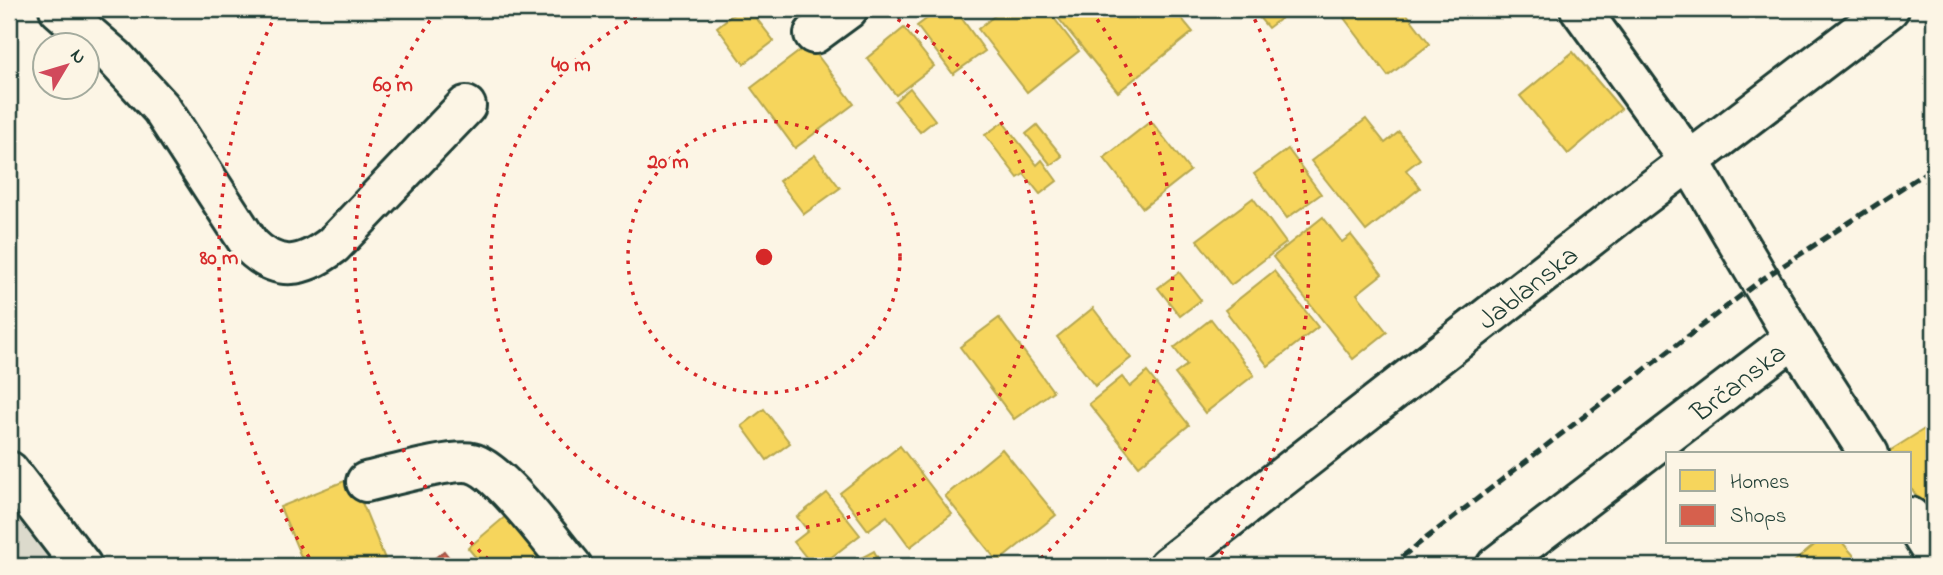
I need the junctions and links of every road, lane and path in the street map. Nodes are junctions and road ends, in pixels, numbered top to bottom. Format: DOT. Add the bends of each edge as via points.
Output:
graph roads {
  1 [pos="59,9"];
  2 [pos="848,9"];
  3 [pos="1580,9"];
  4 [pos="1889,9"];
  5 [pos="814,34"];
  6 [pos="466,106"];
  7 [pos="1689,160"];
  8 [pos="1794,338"];
  9 [pos="1868,452"];
  10 [pos="9,471"];
  11 [pos="366,482"];
  12 [pos="1912,520"];
  13 [pos="1934,555"];
  14 [pos="82,566"];
  15 [pos="572,566"];
  16 [pos="1168,566"];
  17 [pos="1496,566"];
  1 -- 6 [label="street" via="114,57 160,108 250,245 277,264 310,259 333,245"];
  2 -- 5 [label="street"];
  3 -- 7 [label="street, Brčanska"];
  4 -- 7 [label="street, Jablanska"];
  7 -- 8 [label="street, Brčanska"];
  7 -- 16 [label="street, Jablanska"];
  8 -- 9 [label="street"];
  8 -- 17 [label="street, Brčanska"];
  10 -- 14 [label="street"];
  11 -- 15 [label="street" via="453,462 471,463 492,472"];
  12 -- 13 [label="street"];
}
